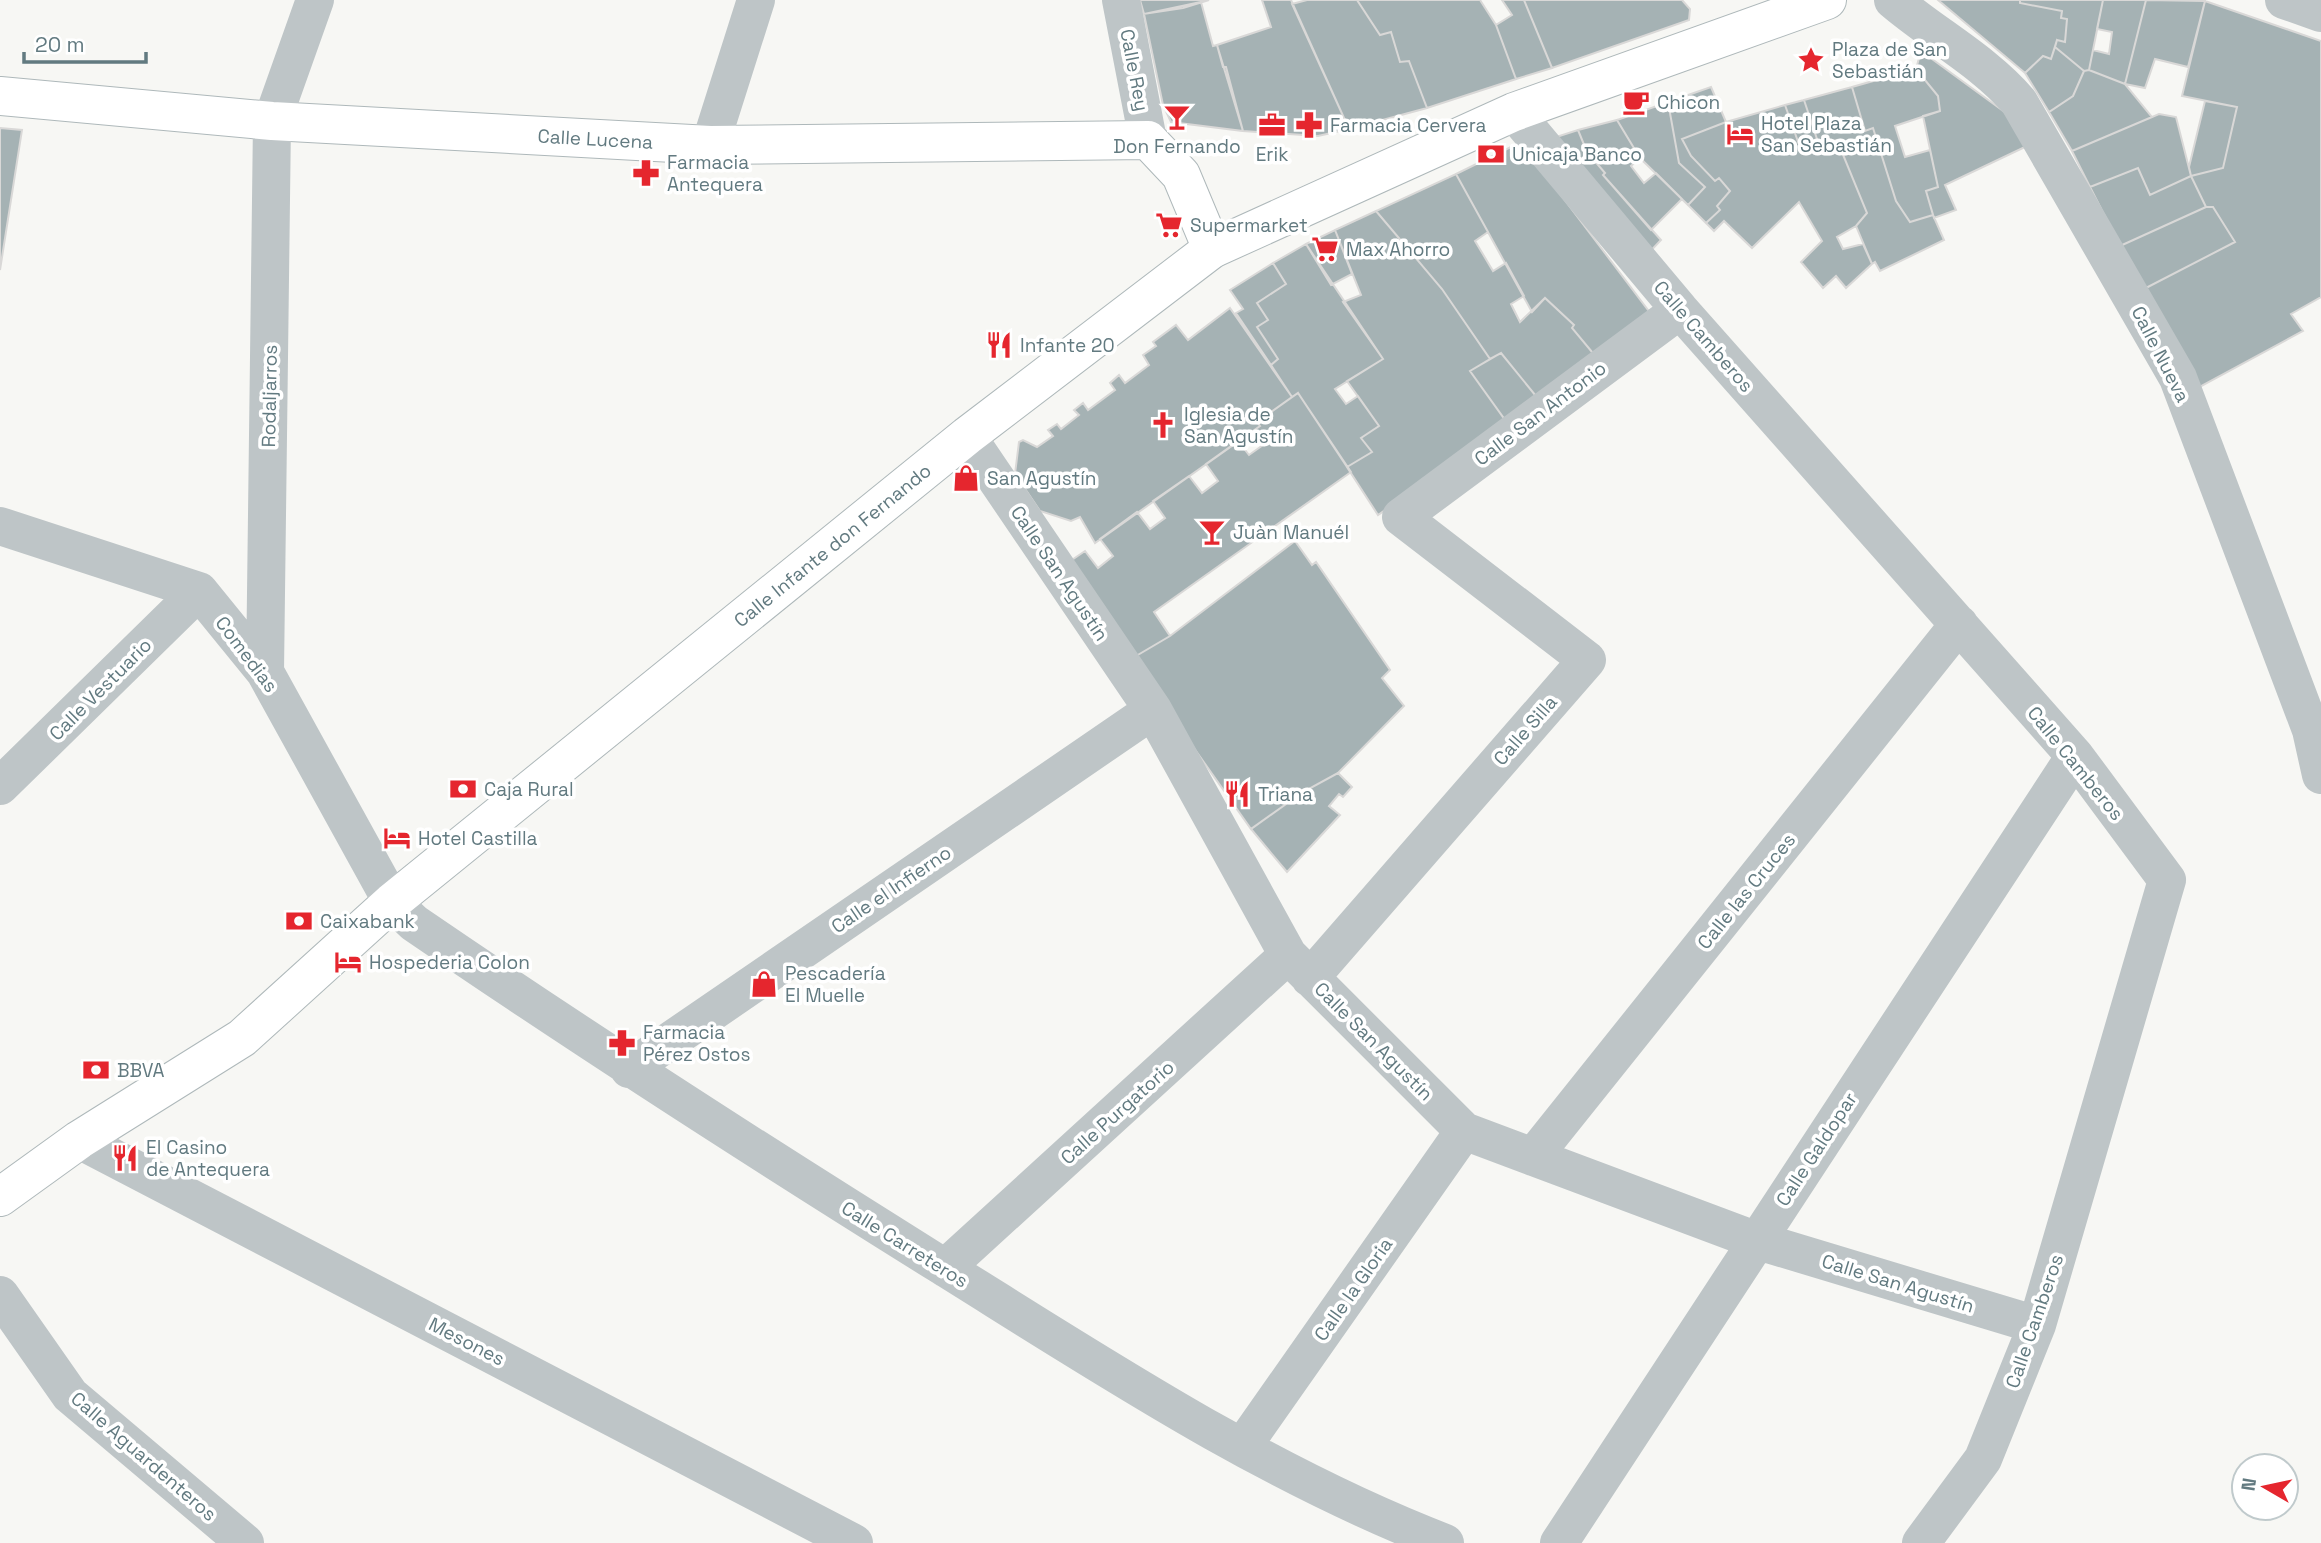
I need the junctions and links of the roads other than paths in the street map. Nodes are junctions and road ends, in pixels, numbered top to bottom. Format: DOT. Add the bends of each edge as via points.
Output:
graph roads {
  1 [pos="315,0"];
  2 [pos="756,0"];
  3 [pos="1121,0"];
  4 [pos="1827,0"];
  5 [pos="1893,0"];
  6 [pos="2284,0"];
  7 [pos="2321,13"];
  8 [pos="0,96"];
  9 [pos="1514,112"];
  10 [pos="272,121"];
  11 [pos="1148,140"];
  12 [pos="710,145"];
  13 [pos="1212,249"];
  14 [pos="1680,310"];
  15 [pos="967,436"];
  16 [pos="1401,517"];
  17 [pos="0,526"];
  18 [pos="199,591"];
  19 [pos="1959,624"];
  20 [pos="265,672"];
  21 [pos="1153,710"];
  22 [pos="2075,756"];
  23 [pos="2321,775"];
  24 [pos="0,786"];
  25 [pos="392,902"];
  26 [pos="1299,967"];
  27 [pos="629,1069"];
  28 [pos="1464,1131"];
  29 [pos="79,1140"];
  30 [pos="1533,1157"];
  31 [pos="0,1197"];
  32 [pos="1755,1240"];
  33 [pos="945,1268"];
  34 [pos="0,1295"];
  35 [pos="2037,1325"];
  36 [pos="1243,1446"];
  37 [pos="244,1543"];
  38 [pos="854,1543"];
  39 [pos="1445,1543"];
  40 [pos="1559,1543"];
  41 [pos="1921,1543"];
  1 -- 10 [label="street, Rodaljarros"];
  2 -- 12 [label="street"];
  3 -- 11 [label="street, Calle Rey"];
  4 -- 9 [label="street, Calle Infante don Fernando"];
  5 -- 23 [label="street, Calle Nueva" via="1993,74 2019,102 2178,377 2311,730"];
  6 -- 7 [label="street"];
  8 -- 10 [label="street, Calle Lucena"];
  9 -- 13 [label="street, Calle Infante don Fernando"];
  9 -- 14 [label="street, Calle Camberos"];
  10 -- 12 [label="street, Calle Lucena"];
  10 -- 20 [label="street, Rodaljarros"];
  11 -- 12 [label="street, Calle Lucena"];
  11 -- 13 [label="street" via="1181,175"];
  13 -- 15 [label="street, Calle Infante don Fernando"];
  14 -- 16 [label="street, Calle San Antonio"];
  14 -- 19 [label="street, Calle Camberos"];
  15 -- 21 [label="street, Calle San Agustín"];
  15 -- 25 [label="street, Calle Infante don Fernando"];
  16 -- 26 [label="street, Calle Silla" via="1587,660"];
  17 -- 18 [label="street"];
  18 -- 20 [label="street, Comedias"];
  18 -- 24 [label="street, Calle Vestuario"];
  19 -- 22 [label="street, Calle Camberos"];
  19 -- 30 [label="street, Calle las Cruces"];
  20 -- 25 [label="street, Comedias"];
  21 -- 26 [label="street, Calle San Agustín"];
  21 -- 27 [label="street, Calle el Infierno"];
  22 -- 32 [label="street, Calle Galdopar"];
  22 -- 35 [label="street, Calle Camberos" via="2167,880"];
  25 -- 27 [label="street, Calle Carreteros" via="414,923"];
  25 -- 29 [label="street, Calle Infante don Fernando" via="242,1038"];
  26 -- 28 [label="street, Calle San Agustín"];
  26 -- 33 [label="street, Calle Purgatorio"];
  27 -- 33 [label="street, Calle Carreteros"];
  28 -- 30 [label="street, Calle San Agustín"];
  28 -- 36 [label="street, Calle la Gloria"];
  29 -- 31 [label="street, Calle Infante don Fernando"];
  29 -- 38 [label="street, Mesones"];
  30 -- 32 [label="street, Calle San Agustín"];
  32 -- 35 [label="street, Calle San Agustín"];
  32 -- 40 [label="street, Calle Galdopar"];
  33 -- 36 [label="street, Calle Carreteros"];
  34 -- 37 [label="street, Calle Aguardenteros" via="70,1395"];
  35 -- 41 [label="street, Calle Camberos" via="1983,1459"];
  36 -- 39 [label="street, Calle Carreteros" via="1350,1505"];
}
